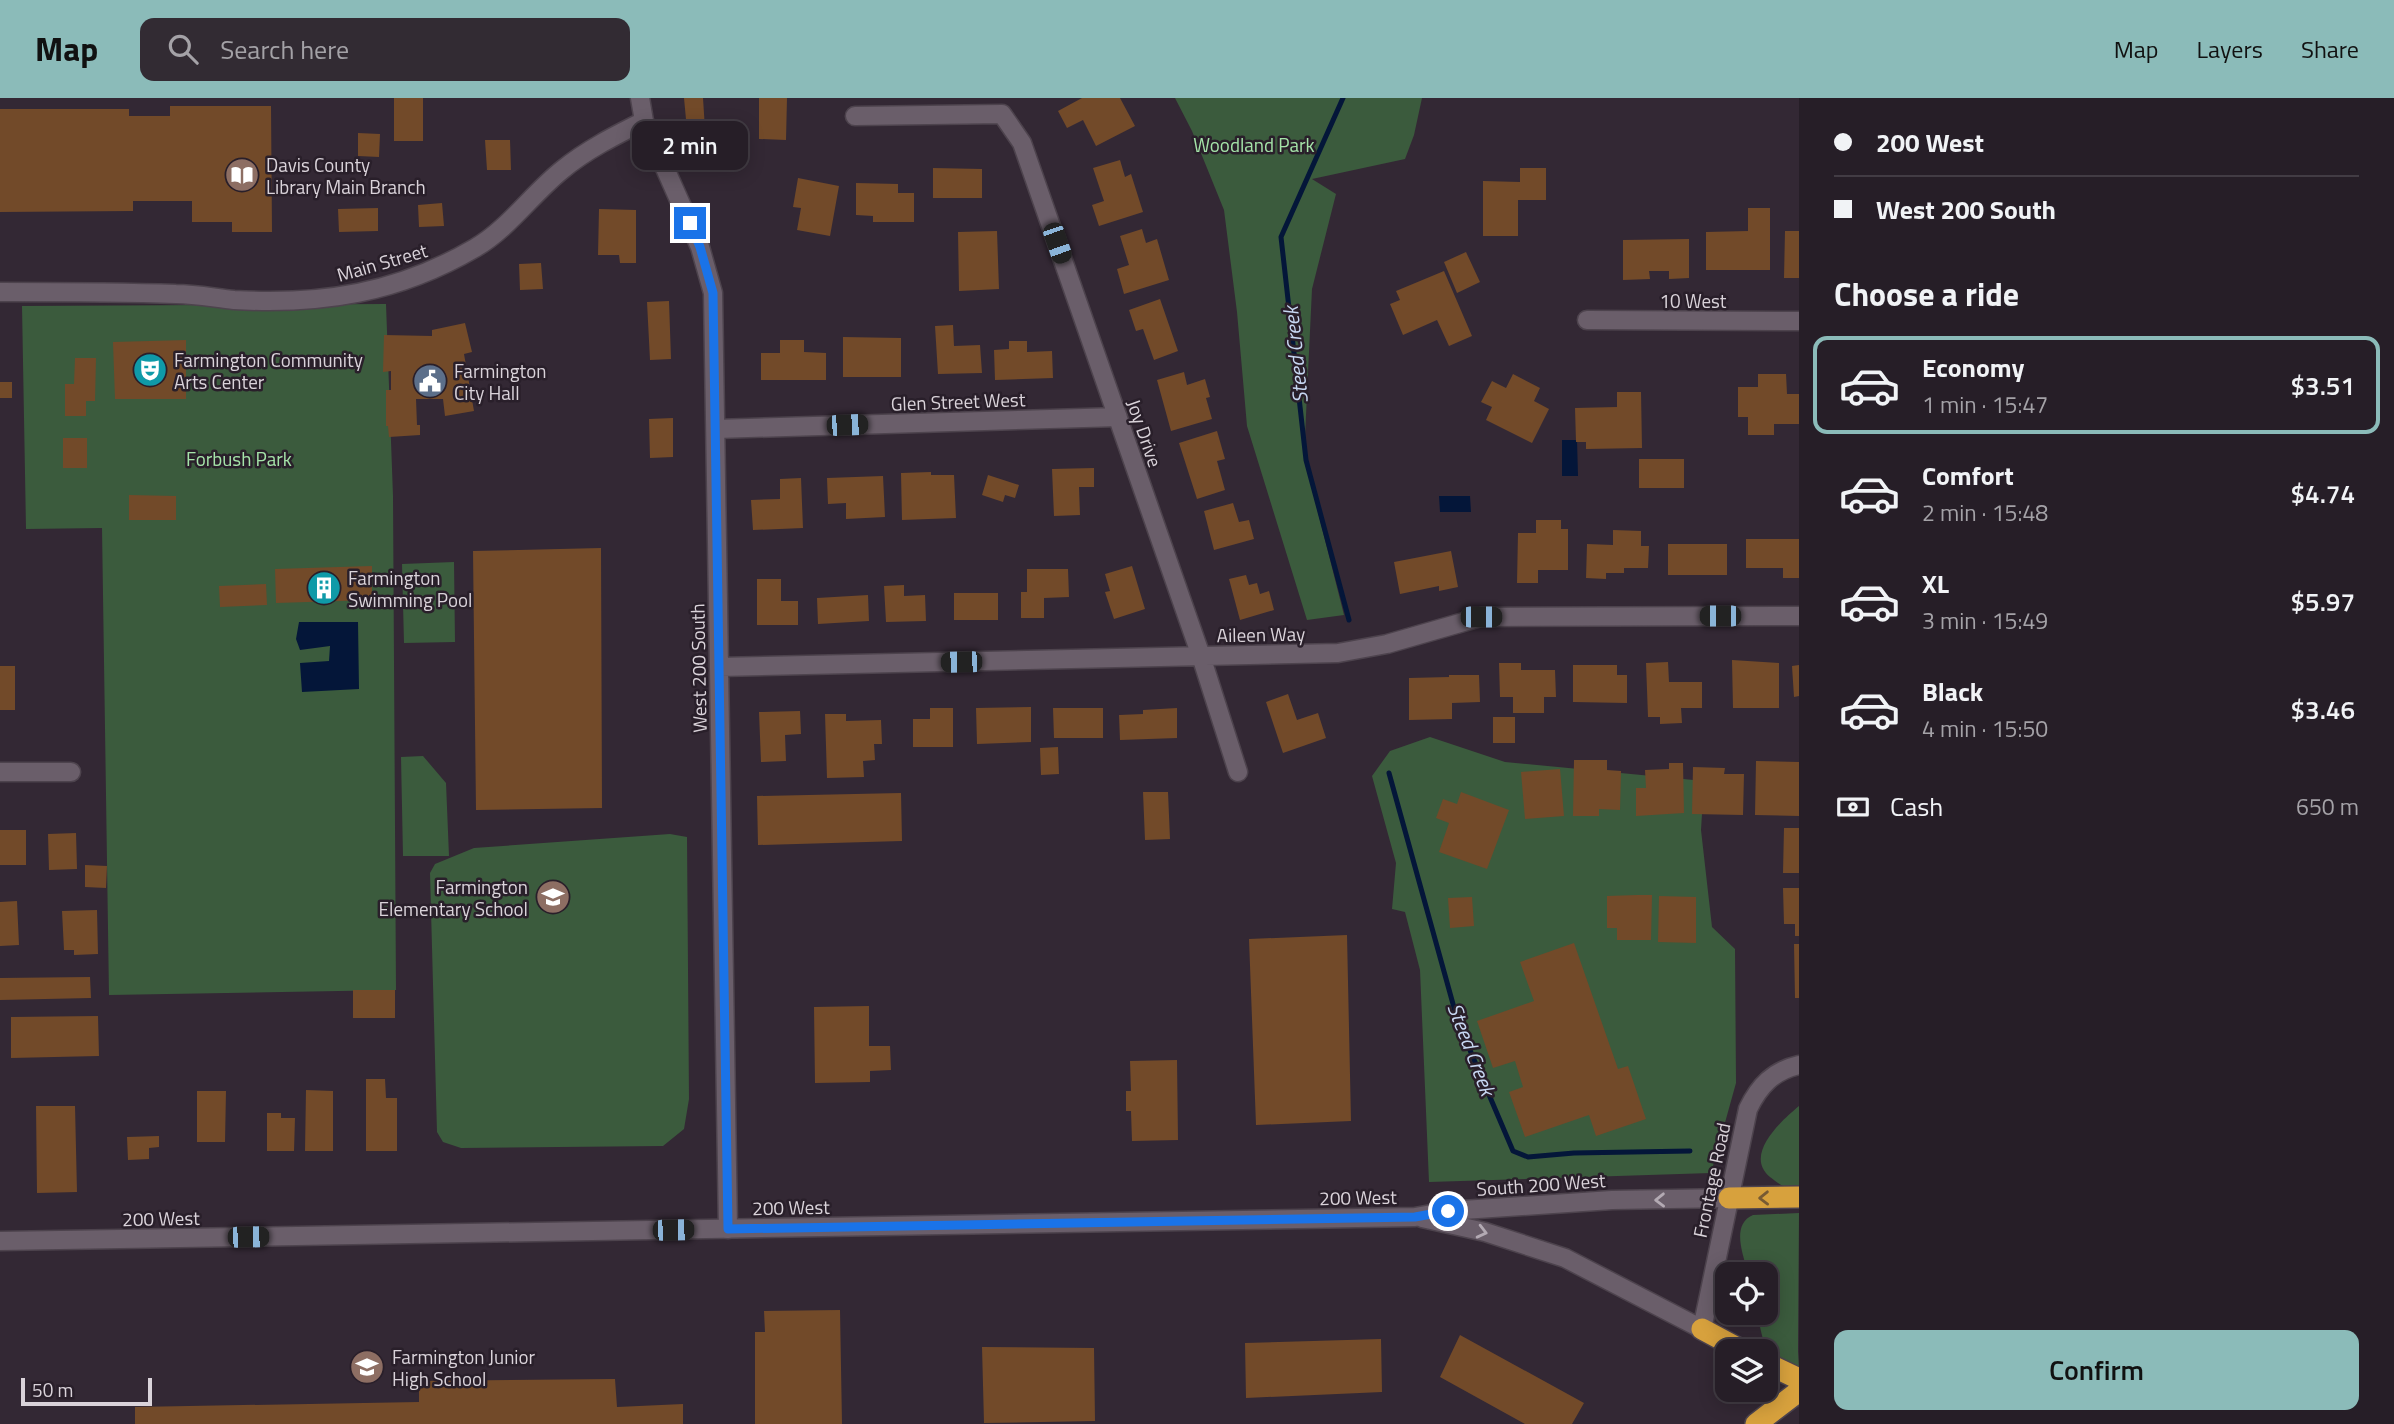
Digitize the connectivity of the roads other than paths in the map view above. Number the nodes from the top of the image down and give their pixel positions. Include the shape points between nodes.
1 (640, 98) edge
2 (855, 116) dead end
3 (644, 121) junction
4 (0, 292) edge
5 (1587, 320) dead end
6 (1799, 321) edge
7 (1118, 417) junction
8 (716, 429) junction
9 (1799, 616) edge
10 (1201, 656) junction
11 (719, 667) junction
12 (0, 772) edge
13 (71, 772) dead end
14 (1238, 772) dead end
15 (1799, 1065) edge
16 (1799, 1197) edge
17 (1728, 1198) junction
18 (1415, 1217) junction
19 (728, 1229) junction
20 (0, 1241) edge
21 (1702, 1329) junction
22 (1721, 1339) edge
23 (1778, 1369) edge
24 (1799, 1379) edge
25 (1799, 1391) edge
26 (1756, 1424) edge

1 - 3 street, West 200 South
2 - 7 street, Joy Drive via 1002,114 1022,143
3 - 4 street, Main Street via 562,170 479,246 416,277 351,296 234,300 178,294
3 - 8 street, West 200 South via 700,247 713,293
5 - 6 street, 10 West
7 - 8 street, Glen Street West
7 - 10 street, Joy Drive
8 - 11 street, West 200 South
9 - 10 street, Aileen Way via 1481,617 1338,653
10 - 11 street, Aileen Way
10 - 14 street, Joy Drive
11 - 19 street, West 200 South
12 - 13 street
15 - 17 street, Frontage Road via 1771,1077 1755,1095 1745,1117
16 -> 17 highway
17 -> 18 street, South 200 West via 1600,1201
17 - 21 street, Frontage Road
18 - 19 street, 200 West
18 -> 21 street via 1565,1258
19 - 20 street, 200 West
21 - 22 highway
23 - 24 highway
25 - 26 highway

